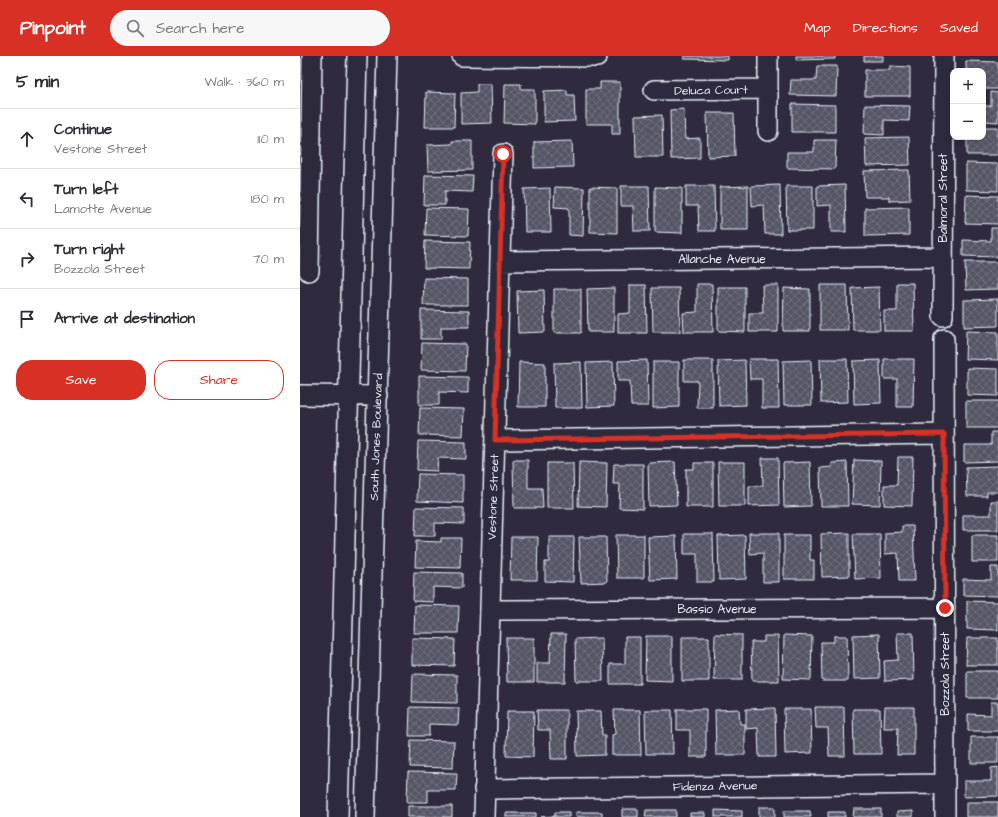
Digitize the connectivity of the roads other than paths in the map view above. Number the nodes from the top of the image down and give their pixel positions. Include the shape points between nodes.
1 (312, 56) edge
2 (357, 56) edge
3 (387, 56) edge
4 (462, 56) edge
5 (513, 56) edge
6 (768, 56) edge
7 (944, 56) edge
8 (597, 57) edge
9 (768, 89) junction
10 (654, 90) dead end
11 (768, 131) dead end
12 (503, 154) dead end
13 (305, 223) edge
14 (943, 257) junction
15 (500, 260) junction
16 (310, 271) dead end
17 (943, 316) dead end
18 (944, 339) dead end
19 (300, 396) edge
20 (348, 396) junction
21 (378, 396) junction
22 (944, 434) junction
23 (495, 440) junction
24 (945, 608) junction
25 (490, 610) junction
26 (945, 784) junction
27 (484, 789) junction
28 (338, 817) edge
29 (365, 817) edge
30 (484, 817) edge
31 (945, 817) edge

1 - 13 street
2 - 20 street
3 - 21 street, South Jones Boulevard
4 - 5 street
5 - 8 street
6 - 9 street
7 - 14 street, Balmoral Street
9 - 10 street, Deluca Court
9 - 11 street
12 - 15 street, Vestone Street
13 - 16 street
14 - 15 street, Allanche Avenue
14 - 17 street, Balmoral Street
15 - 23 street, Vestone Street
18 - 22 street, Bozzola Street
19 - 20 street
20 - 21 street
20 - 28 street
21 - 29 street, South Jones Boulevard
22 - 23 street
22 - 24 street, Bozzola Street
23 - 25 street, Vestone Street
24 - 25 street, Bassio Avenue
24 - 26 street, Bozzola Street
25 - 27 street, Vestone Street
26 - 27 street, Fidenza Avenue
26 - 31 street, Bozzola Street
27 - 30 street, Vestone Street

